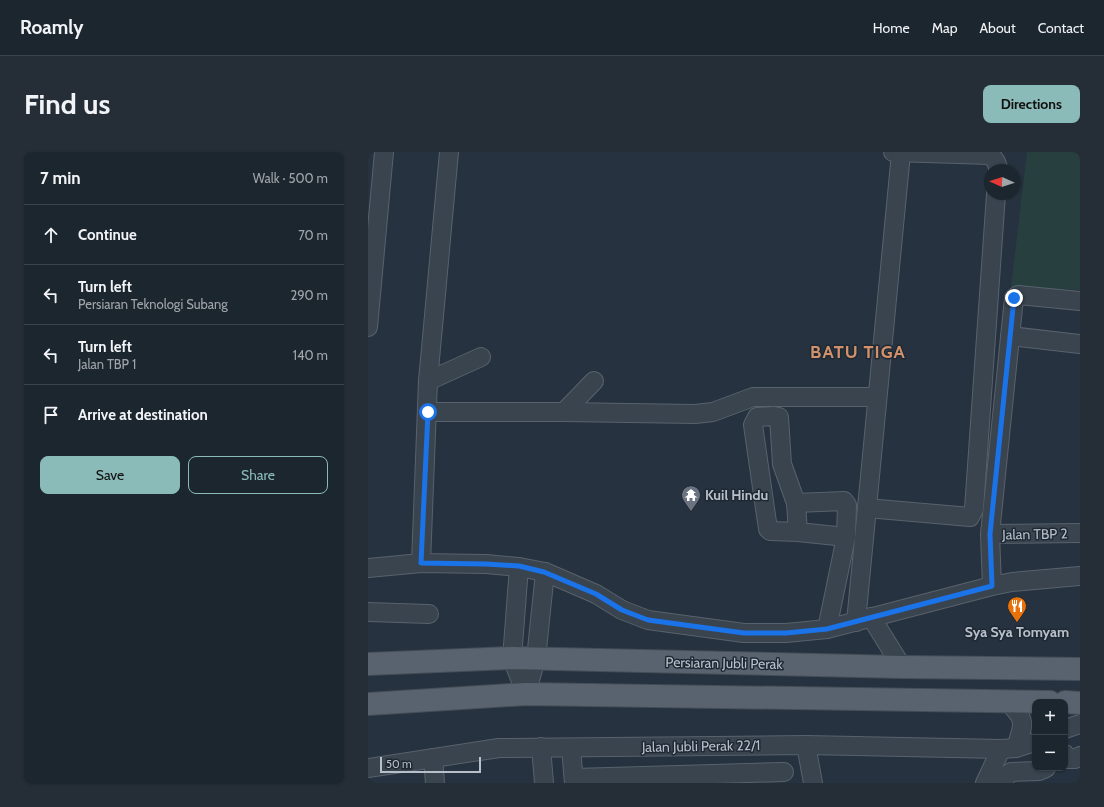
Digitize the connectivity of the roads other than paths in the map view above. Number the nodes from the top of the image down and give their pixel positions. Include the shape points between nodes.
1 (384, 152) edge
2 (449, 152) edge
3 (897, 152) edge
4 (998, 164) edge
5 (375, 187) edge
6 (996, 200) edge
7 (1080, 301) edge
8 (368, 327) edge
9 (1010, 336) junction
10 (1080, 344) edge
11 (482, 356) dead end
12 (428, 381) junction
13 (594, 381) dead end
14 (877, 397) junction
15 (428, 412) junction
16 (564, 412) junction
17 (796, 503) junction
18 (867, 508) junction
19 (798, 532) junction
20 (1080, 533) edge
21 (990, 534) junction
22 (846, 537) junction
23 (421, 563) junction
24 (519, 566) junction
25 (368, 568) edge
26 (544, 572) junction
27 (1080, 576) edge
28 (992, 586) junction
29 (368, 612) edge
30 (429, 614) dead end
31 (864, 620) junction
32 (827, 629) junction
33 (512, 658) junction
34 (536, 659) junction
35 (368, 664) edge
36 (902, 667) junction
37 (1080, 669) edge
38 (526, 694) junction
39 (1007, 701) junction
40 (1032, 702) edge
41 (1068, 702) edge
42 (1080, 703) edge
43 (368, 704) edge
44 (1080, 724) edge
45 (1068, 728) edge
46 (806, 745) junction
47 (780, 746) junction
48 (1024, 746) edge
49 (541, 747) junction
50 (571, 748) junction
51 (1080, 756) edge
52 (433, 758) junction
53 (1068, 759) edge
54 (368, 768) edge
55 (1039, 771) edge
56 (784, 777) edge
57 (574, 781) edge
58 (435, 783) edge
59 (544, 783) edge
60 (813, 783) edge
61 (984, 783) edge
62 (1003, 783) edge

1 - 5 street
2 - 12 street
3 - 4 street via 990,155
3 - 14 street
5 - 8 street
6 - 18 street via 974,509 970,517
7 - 9 street via 1018,295 1014,298
9 - 10 street
9 - 21 street
11 - 12 street
12 - 15 street
13 - 16 street
14 - 16 street via 753,397 713,412 695,414
14 - 18 street
15 - 16 street
15 - 23 street
17 - 19 street
17 - 19 street via 782,464 779,417 757,417 753,425 768,529
17 - 22 street via 844,501 847,505
18 - 31 street
19 - 22 street
20 - 21 street, Jalan TBP 2
21 - 28 street
22 - 32 street
23 - 24 street
23 - 25 street
24 - 26 street
24 - 33 street
26 - 32 street via 648,620 744,633 786,633
26 - 34 street
27 - 28 street
28 - 31 street
29 - 30 street
31 - 32 street
31 - 36 street
33 - 34 main road, Persiaran Jubli Perak
33 - 35 main road, Persiaran Jubli Perak
33 - 38 street
34 - 36 main road, Persiaran Jubli Perak
34 - 38 street
36 - 37 main road, Persiaran Jubli Perak
38 - 39 main road
38 - 43 main road
39 - 40 main road
39 - 48 street via 1020,714
41 - 42 main road
44 - 45 street
46 - 47 street, Jalan Jubli Perak 22/1
46 - 48 street, Jalan Jubli Perak 22/1
46 - 60 street
47 - 50 street, Jalan Jubli Perak 22/1
47 - 56 street
48 - 61 street
49 - 50 street, Jalan Jubli Perak 22/1
49 - 52 street, Jalan Jubli Perak 22/1 via 499,748
49 - 59 street
50 - 57 street
51 - 53 street
52 - 54 street, Jalan Jubli Perak 22/1
52 - 58 street
55 - 62 street via 1011,772
56 - 57 street

